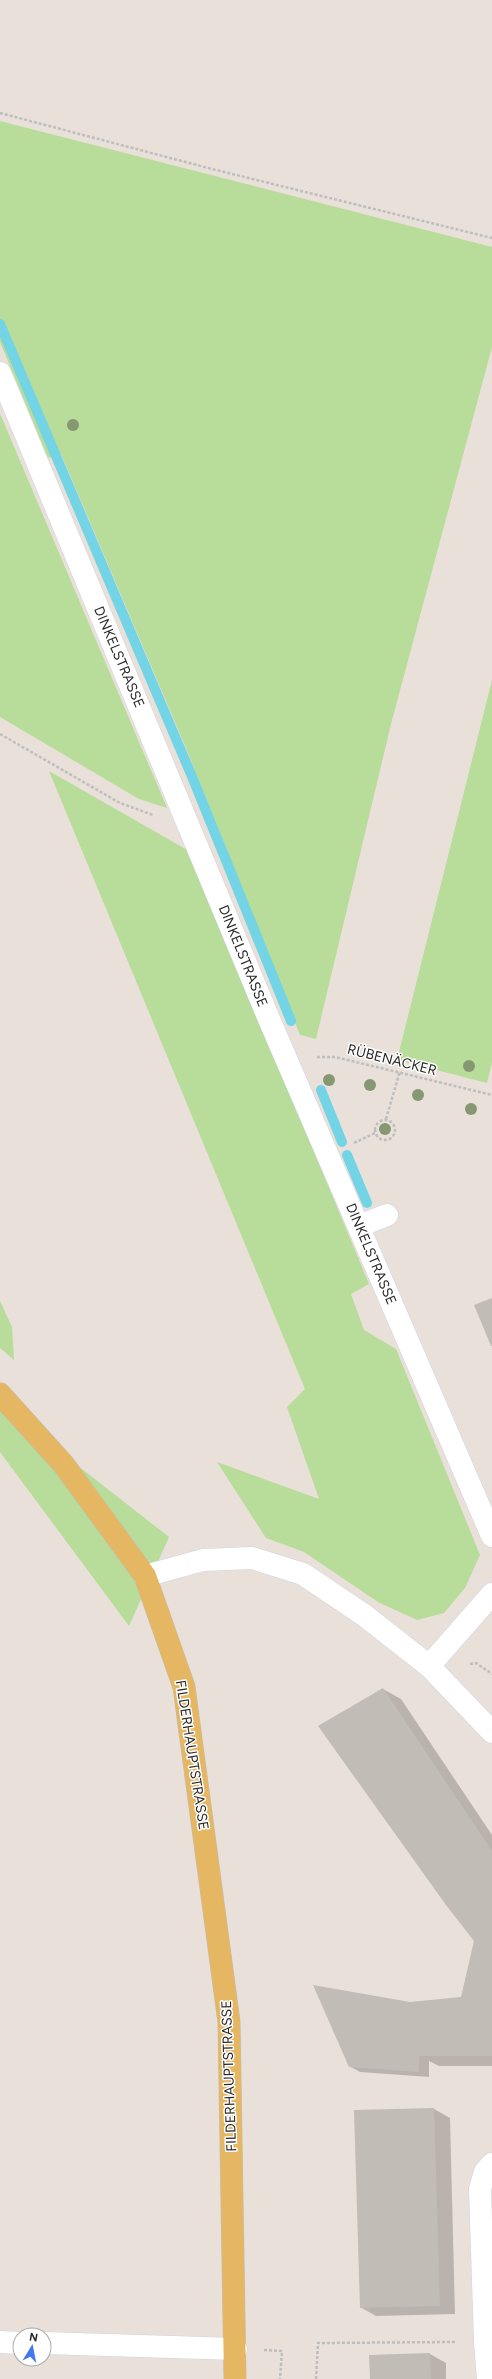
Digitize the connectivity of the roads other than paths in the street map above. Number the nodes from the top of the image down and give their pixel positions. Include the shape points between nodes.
1 (0, 373) edge
2 (387, 1215) dead end
3 (359, 1226) junction
4 (0, 1394) edge
5 (492, 1536) edge
6 (145, 1576) junction
7 (492, 1594) edge
8 (429, 1666) junction
9 (492, 1732) edge
10 (492, 2164) edge
11 (488, 2311) edge
12 (0, 2342) edge
13 (12, 2343) edge
14 (52, 2343) edge
15 (236, 2349) junction
16 (235, 2379) edge
17 (488, 2379) edge

1 - 3 street, DINKELSTRASSE via 269,1019
2 - 3 street
3 - 5 street, DINKELSTRASSE
4 - 6 main road, FILDERHAUPTSTRASSE via 64,1465
6 - 8 street via 203,1560 252,1558 303,1574 364,1615
6 - 15 main road, FILDERHAUPTSTRASSE via 184,1687 229,2022
7 - 8 street
8 - 9 street
10 - 11 street via 485,2172 480,2189
11 - 17 street via 485,2342
12 - 13 street
14 - 15 street
15 - 16 main road, FILDERHAUPTSTRASSE

